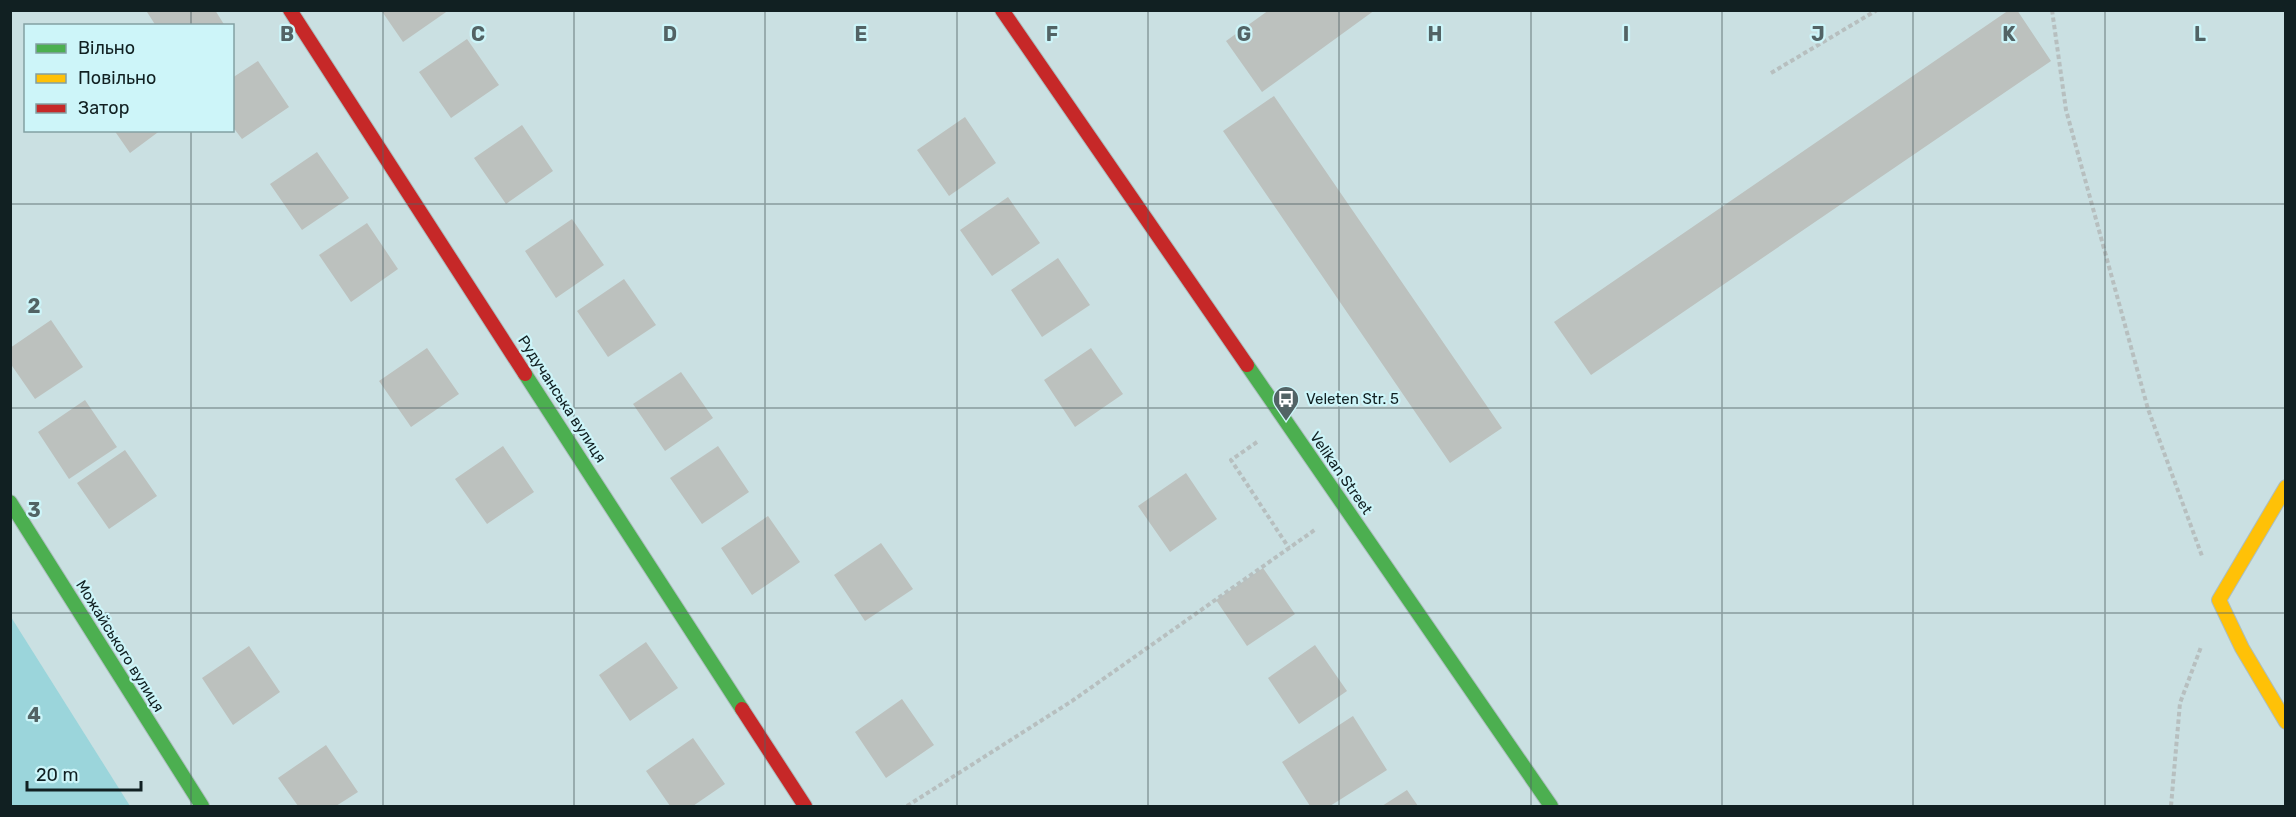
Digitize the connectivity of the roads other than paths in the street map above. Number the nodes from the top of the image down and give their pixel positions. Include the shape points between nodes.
1 (290, 10) edge
2 (1002, 10) edge
3 (2286, 487) edge
4 (10, 502) edge
5 (2286, 722) edge
6 (202, 807) edge
7 (805, 807) edge
8 (1551, 807) edge

1 - 7 street, Рудучанська вулиця
2 - 8 street, Velikan Street
3 - 5 street via 2219,600
4 - 6 street, Можайського вулиця

